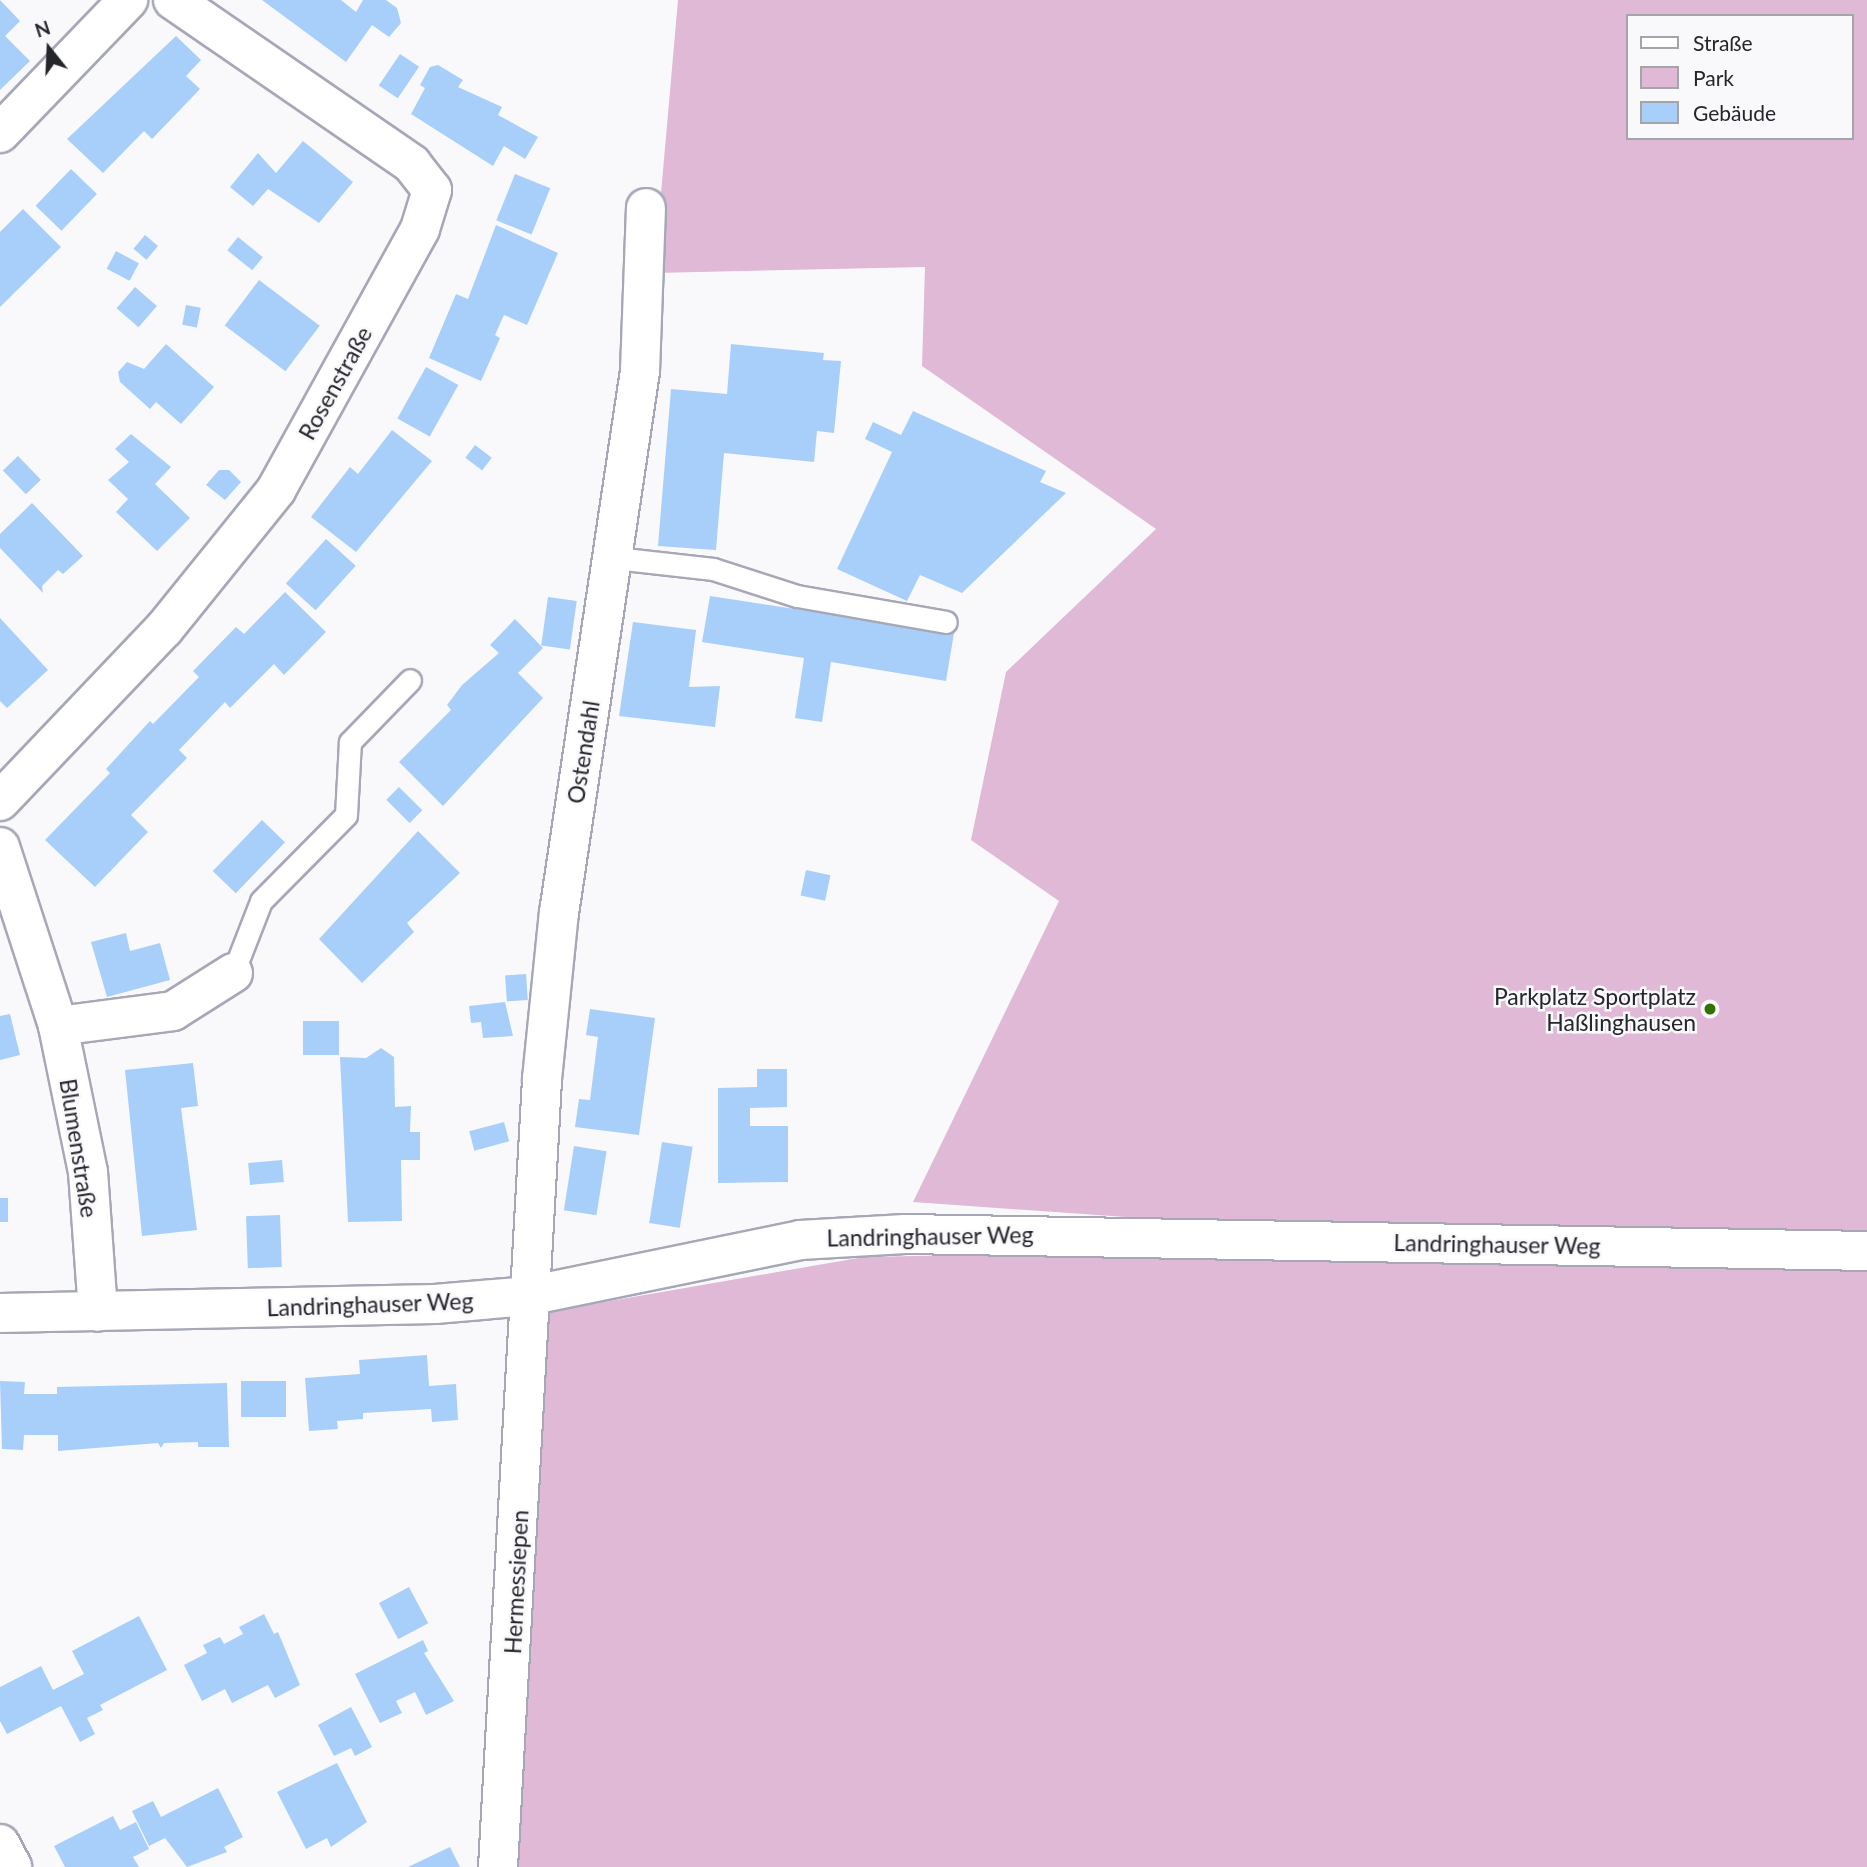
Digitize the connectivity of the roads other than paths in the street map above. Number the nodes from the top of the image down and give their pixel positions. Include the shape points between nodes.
1 (128, 0) edge
2 (173, 0) edge
3 (0, 133) edge
4 (646, 208) dead end
5 (615, 558) junction
6 (946, 622) dead end
7 (410, 680) dead end
8 (0, 801) edge
9 (0, 848) edge
10 (233, 974) joint
11 (58, 1026) junction
12 (1867, 1251) edge
13 (528, 1296) junction
14 (98, 1312) junction
15 (0, 1313) edge
16 (0, 1844) edge
17 (12, 1867) edge
18 (498, 1867) edge

1 - 3 street
2 - 8 street, Rosenstraße via 412,164 432,190 420,229 276,490 164,629
4 - 5 street, Ostendahl via 640,371
5 - 6 lane via 713,569 797,596
5 - 13 street, Ostendahl via 559,913
7 - 10 lane via 350,742 346,816 261,901
9 - 11 street, Blumenstraße
10 - 11 street via 173,1011
11 - 14 street, Blumenstraße via 88,1172
12 - 13 street, Landringhauser Weg via 905,1234 800,1240
13 - 14 street, Landringhauser Weg
13 - 18 street, Hermessiepen via 521,1511
14 - 15 street, Landringhauser Weg
16 - 17 street

